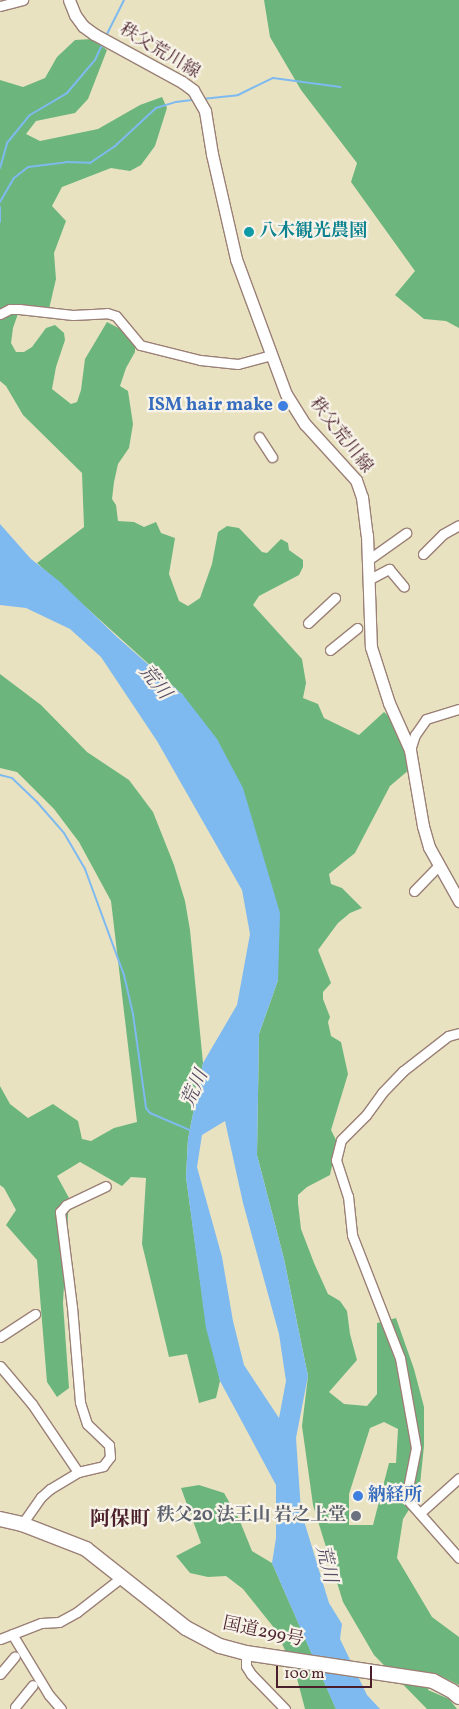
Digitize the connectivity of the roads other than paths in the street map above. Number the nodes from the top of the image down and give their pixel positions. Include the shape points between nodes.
1 (23, 0) edge
2 (69, 0) edge
3 (0, 6) edge
4 (0, 314) edge
5 (272, 354) junction
6 (259, 437) dead end
7 (272, 458) dead end
8 (459, 524) edge
9 (406, 533) dead end
10 (423, 554) dead end
11 (368, 560) junction
12 (368, 580) junction
13 (404, 587) dead end
14 (335, 598) dead end
15 (308, 622) dead end
16 (357, 628) dead end
17 (330, 650) dead end
18 (459, 709) edge
19 (410, 750) junction
20 (438, 866) junction
21 (414, 891) dead end
22 (459, 901) edge
23 (459, 1033) edge
24 (106, 1186) dead end
25 (36, 1314) dead end
26 (0, 1337) edge
27 (0, 1366) edge
28 (78, 1472) junction
29 (459, 1478) edge
30 (420, 1513) junction
31 (0, 1519) edge
32 (22, 1524) junction
33 (459, 1558) edge
34 (122, 1576) junction
35 (12, 1634) junction
36 (0, 1639) edge
37 (246, 1653) junction
38 (15, 1656) dead end
39 (0, 1674) edge
40 (33, 1685) dead end
41 (452, 1695) edge
42 (15, 1707) dead end
43 (61, 1709) edge
44 (285, 1709) edge

1 - 3 street
2 - 5 main road, 秩父荒川線 via 75,15 94,34 182,82 193,90 200,102 205,111 239,269
4 - 5 street via 10,309 66,315 107,313 116,316 140,345 200,360 238,364
5 - 11 main road, 秩父荒川線 via 292,404 305,424 356,480 363,504
6 - 7 street
8 - 10 street via 443,534
9 - 11 street
11 - 12 main road, 秩父荒川線
12 - 13 street via 389,569
12 - 19 main road, 秩父荒川線 via 371,647 389,703
14 - 15 street
16 - 17 street
18 - 19 street via 426,719 414,735
19 - 20 main road, 秩父荒川線 via 423,826
20 - 21 street
20 - 22 main road, 秩父荒川線
23 - 30 street via 448,1036 403,1071 341,1140 336,1160 348,1196 352,1235 400,1358 416,1448 405,1494
24 - 28 street via 66,1205 60,1212 80,1402 87,1424 109,1445 110,1457 103,1466
25 - 26 street
27 - 28 street via 42,1418
28 - 32 street via 41,1497
29 - 30 street
30 - 33 street
31 - 32 highway, 国道299号
32 - 34 highway, 国道299号 via 86,1549
34 - 35 street via 77,1612 59,1622 41,1623
34 - 37 highway, 国道299号 via 186,1628 220,1646
35 - 36 street
35 - 43 street
37 - 41 highway, 国道299号 via 432,1681
37 - 44 street via 246,1666 251,1674
38 - 39 street
40 - 42 street

